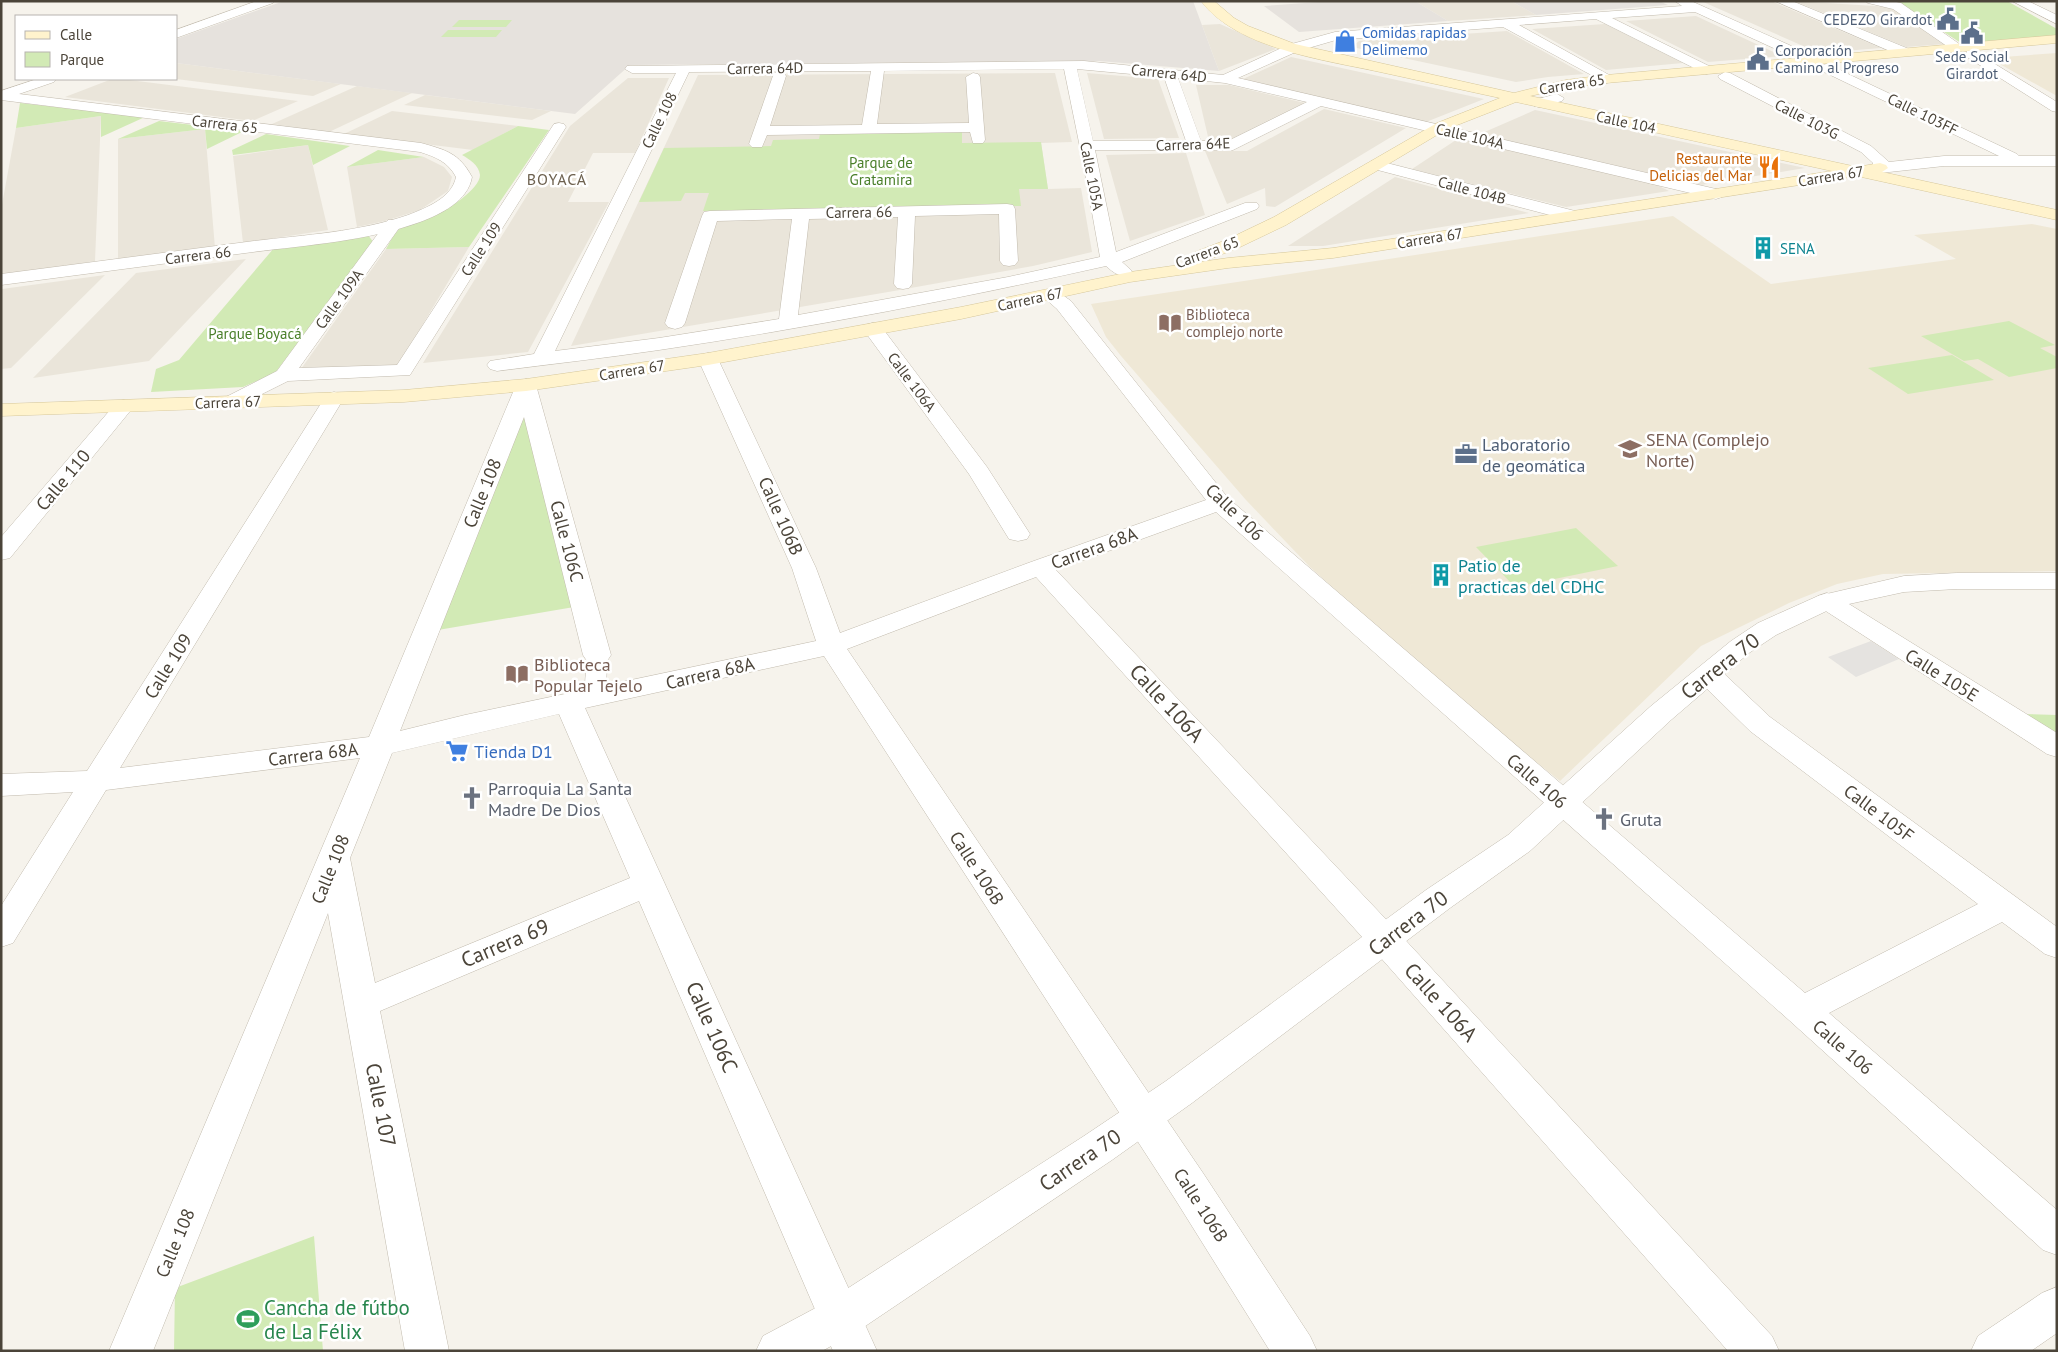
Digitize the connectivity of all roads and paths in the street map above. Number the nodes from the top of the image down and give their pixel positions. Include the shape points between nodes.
1 (270, 1) edge
2 (1207, 1) edge
3 (1681, 1) edge
4 (1781, 1) edge
5 (1872, 1) edge
6 (2018, 1) edge
7 (1697, 8) junction
8 (1598, 16) junction
9 (2057, 20) edge
10 (1505, 23) junction
11 (1264, 24) dead end
12 (178, 33) edge
13 (2057, 39) edge
14 (1308, 42) junction
15 (2057, 47) edge
16 (1293, 48) junction
17 (1959, 48) junction
18 (1904, 52) junction
19 (1972, 54) junction
20 (1811, 60) junction
21 (1070, 65) junction
22 (878, 67) junction
23 (1827, 68) junction
24 (632, 69) dead end
25 (684, 69) junction
26 (1706, 70) junction
27 (1169, 73) junction
28 (779, 76) dead end
29 (1724, 76) junction
30 (973, 77) dead end
31 (1225, 79) junction
32 (1606, 79) junction
33 (46, 80) edge
34 (1528, 92) junction
35 (1, 96) edge
36 (1512, 98) junction
37 (1556, 98) junction
38 (1320, 101) junction
39 (1539, 103) junction
40 (2057, 108) edge
41 (559, 128) dead end
42 (1436, 128) junction
43 (869, 129) junction
44 (1086, 146) junction
45 (1195, 146) junction
46 (2018, 160) junction
47 (2057, 161) edge
48 (1375, 165) junction
49 (1880, 168) junction
50 (1855, 172) junction
51 (1716, 194) junction
52 (2057, 205) edge
53 (1251, 206) dead end
54 (907, 211) junction
55 (801, 214) junction
56 (1569, 215) junction
57 (2057, 215) edge
58 (394, 224) junction
59 (1109, 260) junction
60 (1009, 261) dead end
61 (1130, 277) junction
62 (1, 280) edge
63 (903, 284) dead end
64 (1050, 295) junction
65 (675, 323) dead end
66 (788, 323) junction
67 (873, 329) junction
68 (708, 358) junction
69 (541, 360) junction
70 (497, 365) dead end
71 (284, 375) junction
72 (526, 385) junction
73 (334, 398) junction
74 (231, 402) junction
75 (124, 406) junction
76 (1, 410) edge
77 (1220, 503) junction
78 (1018, 534) dead end
79 (1, 554) edge
80 (1040, 567) junction
81 (2057, 581) edge
82 (1827, 601) junction
83 (831, 646) junction
84 (597, 655) joint
85 (1708, 674) junction
86 (582, 701) junction
87 (380, 746) junction
88 (2057, 747) edge
89 (96, 781) junction
90 (1, 785) edge
91 (1563, 803) junction
92 (334, 859) junction
93 (649, 883) junction
94 (2003, 906) junction
95 (1, 934) edge
96 (1385, 940) junction
97 (2057, 945) edge
98 (362, 1004) junction
99 (1802, 1011) junction
100 (1144, 1117) junction
101 (2057, 1236) edge
102 (2057, 1308) edge
103 (848, 1334) edge
104 (131, 1351) edge
105 (427, 1351) edge
106 (778, 1351) edge
107 (1295, 1351) edge
108 (1758, 1351) edge
109 (1993, 1351) edge

1 - 12 street
2 - 16 main road, Calle 104 via 1232,22
3 - 7 street
4 - 18 street
5 - 17 street via 1893,5
6 - 9 street
7 - 8 street, Carrera 64D
7 - 20 street
8 - 10 street, Carrera 64D
8 - 26 street
10 - 14 street, Carrera 64D via 1342,36
10 - 32 street
11 - 14 main road, Calle 104
13 - 17 main road, Carrera 65
14 - 16 street, Carrera 64D
14 - 34 main road, Calle 104
15 - 19 main road, Carrera 65
16 - 31 street, Carrera 64D
16 - 36 main road, Calle 104
17 - 18 main road, Carrera 65
18 - 20 main road, Carrera 65
19 - 23 main road, Carrera 65
19 - 40 street
20 - 26 main road, Carrera 65
21 - 22 street, Carrera 64D
21 - 27 street, Carrera 64D
21 - 44 street, Calle 105A
22 - 25 street, Carrera 64D
22 - 43 street
23 - 29 main road, Carrera 65
23 - 46 street, Calle 103FF
24 - 25 street, Carrera 64D
25 - 69 street, Calle 108
26 - 32 main road, Carrera 65
27 - 31 street, Carrera 64D
27 - 45 street
28 - 43 street via 759,137
29 - 37 main road, Carrera 65 via 1616,87
29 - 49 street, Calle 103G via 1866,149 1881,162
30 - 43 street via 977,134
31 - 38 street, Calle 104A
32 - 34 main road, Carrera 65
33 - 35 street
34 - 36 main road, Carrera 65
34 - 37 main road, Calle 104
35 - 58 street, Carrera 65 via 408,146 447,156 456,162 464,177 461,190 441,206
36 - 39 main road, Calle 104
36 - 42 main road, Carrera 65
37 - 39 street, Carrera 65
37 - 49 main road, Calle 104
38 - 42 street, Calle 104A
38 - 45 street, Carrera 64E via 1233,145
39 - 50 main road, Calle 104
41 - 71 street, Calle 109 via 403,371
42 - 48 main road, Carrera 65
42 - 51 street, Calle 104A
44 - 45 street, Carrera 64E
44 - 59 street, Calle 105A
46 - 47 street, Carrera 67
46 - 49 street, Carrera 67 via 1944,161
48 - 56 street, Calle 104B
48 - 61 main road, Carrera 65 via 1257,233 1204,255
49 - 50 main road, Carrera 67
49 - 52 main road, Calle 104
50 - 51 main road, Carrera 67
50 - 57 main road, Calle 104
51 - 56 main road, Carrera 67
53 - 59 street, Carrera 67
54 - 55 street, Carrera 66
54 - 60 street, Carrera 66 via 1007,209
54 - 63 street
55 - 65 street, Carrera 66 via 710,216
55 - 66 street
56 - 61 main road, Carrera 67 via 1333,253
58 - 62 street, Carrera 66 via 312,240
58 - 71 street, Calle 109A
59 - 61 street
59 - 66 street, Carrera 67
61 - 64 main road, Carrera 67
64 - 67 main road, Carrera 67
64 - 77 street, Calle 106 via 1064,305
66 - 69 street, Carrera 67
67 - 68 main road, Carrera 67
67 - 78 street, Calle 106A via 980,472
68 - 72 main road, Carrera 67
68 - 83 street, Calle 106B via 804,568
69 - 70 street, Carrera 67
71 - 74 street, Calle 109A
72 - 73 main road, Carrera 67 via 404,396
72 - 84 street, Calle 106C
72 - 87 street, Calle 108
73 - 74 main road, Carrera 67
73 - 89 street, Calle 109
74 - 75 main road, Carrera 67
75 - 76 main road, Carrera 67
75 - 79 street, Calle 110
77 - 80 street, Carrera 68A
77 - 91 street, Calle 106
80 - 83 street, Carrera 68A
80 - 96 street, Calle 106A
81 - 82 street, Carrera 70 via 1904,584
82 - 85 street, Carrera 70 via 1767,629
82 - 88 street, Calle 105E
83 - 86 street, Carrera 68A
83 - 100 street, Calle 106B
84 - 86 street, Calle 106C
85 - 91 street, Carrera 70
85 - 94 street, Calle 105F via 1760,724
86 - 87 street, Carrera 68A
86 - 93 street, Calle 106C
87 - 89 street, Carrera 68A
87 - 92 street, Calle 108
89 - 90 street, Carrera 68A
89 - 95 street, Calle 109
91 - 96 street, Carrera 70 via 1519,843
91 - 99 street, Calle 106
92 - 98 street, Calle 107
92 - 104 street, Calle 108
93 - 98 street, Carrera 69
93 - 103 street, Calle 106C
94 - 97 street, Calle 105F
94 - 99 street
96 - 100 street, Carrera 70
96 - 108 street, Calle 106A
98 - 105 street, Calle 107
99 - 101 street, Calle 106
100 - 103 street, Carrera 70
100 - 107 street, Calle 106B
102 - 109 street
103 - 106 street, Carrera 70

